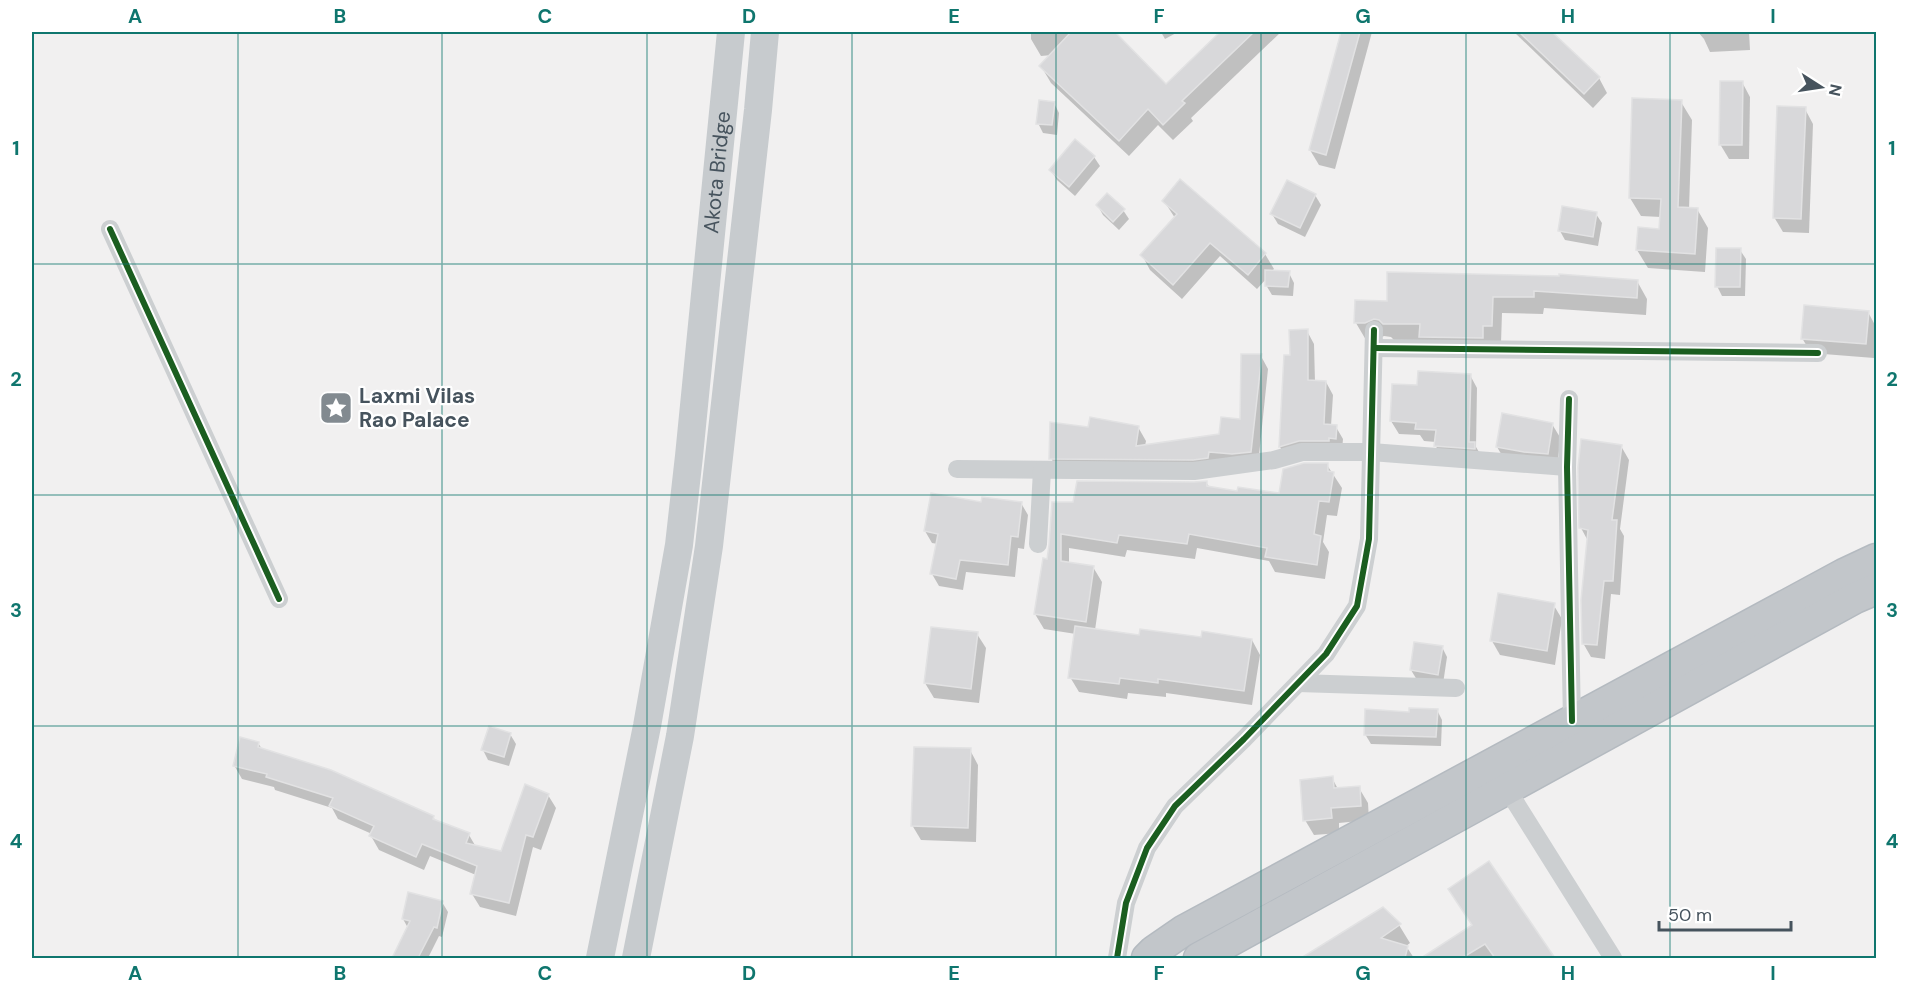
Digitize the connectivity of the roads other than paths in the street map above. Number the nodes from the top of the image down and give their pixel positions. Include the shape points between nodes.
1 (731, 32) edge
2 (765, 32) edge
3 (110, 229) dead end
4 (1374, 330) dead end
5 (1374, 348) junction
6 (1818, 353) dead end
7 (1569, 399) dead end
8 (1371, 452) junction
9 (1567, 467) junction
10 (957, 469) dead end
11 (1042, 470) junction
12 (1038, 544) dead end
13 (1876, 559) edge
14 (1876, 589) edge
15 (279, 599) dead end
16 (1299, 683) junction
17 (1456, 688) dead end
18 (1572, 721) junction
19 (1507, 789) junction
20 (600, 958) edge
21 (636, 958) edge
22 (1117, 958) edge
23 (1147, 958) edge
24 (1199, 958) edge
25 (1613, 958) edge

1 - 20 main road, Akota Bridge via 679,544
2 - 21 main road via 709,546 680,736
3 - 15 street
4 - 5 street
5 - 6 street
5 - 8 street
7 - 9 street
8 - 9 street
8 - 11 street via 1302,452 1274,460 1194,471
8 - 16 street via 1369,540 1358,606 1326,654
9 - 18 street
10 - 11 street
11 - 12 street
13 - 18 highway
14 - 19 highway
16 - 17 street
16 - 22 street via 1175,806 1147,848 1126,903
18 - 23 highway via 1183,931
19 - 24 highway
19 - 25 street

